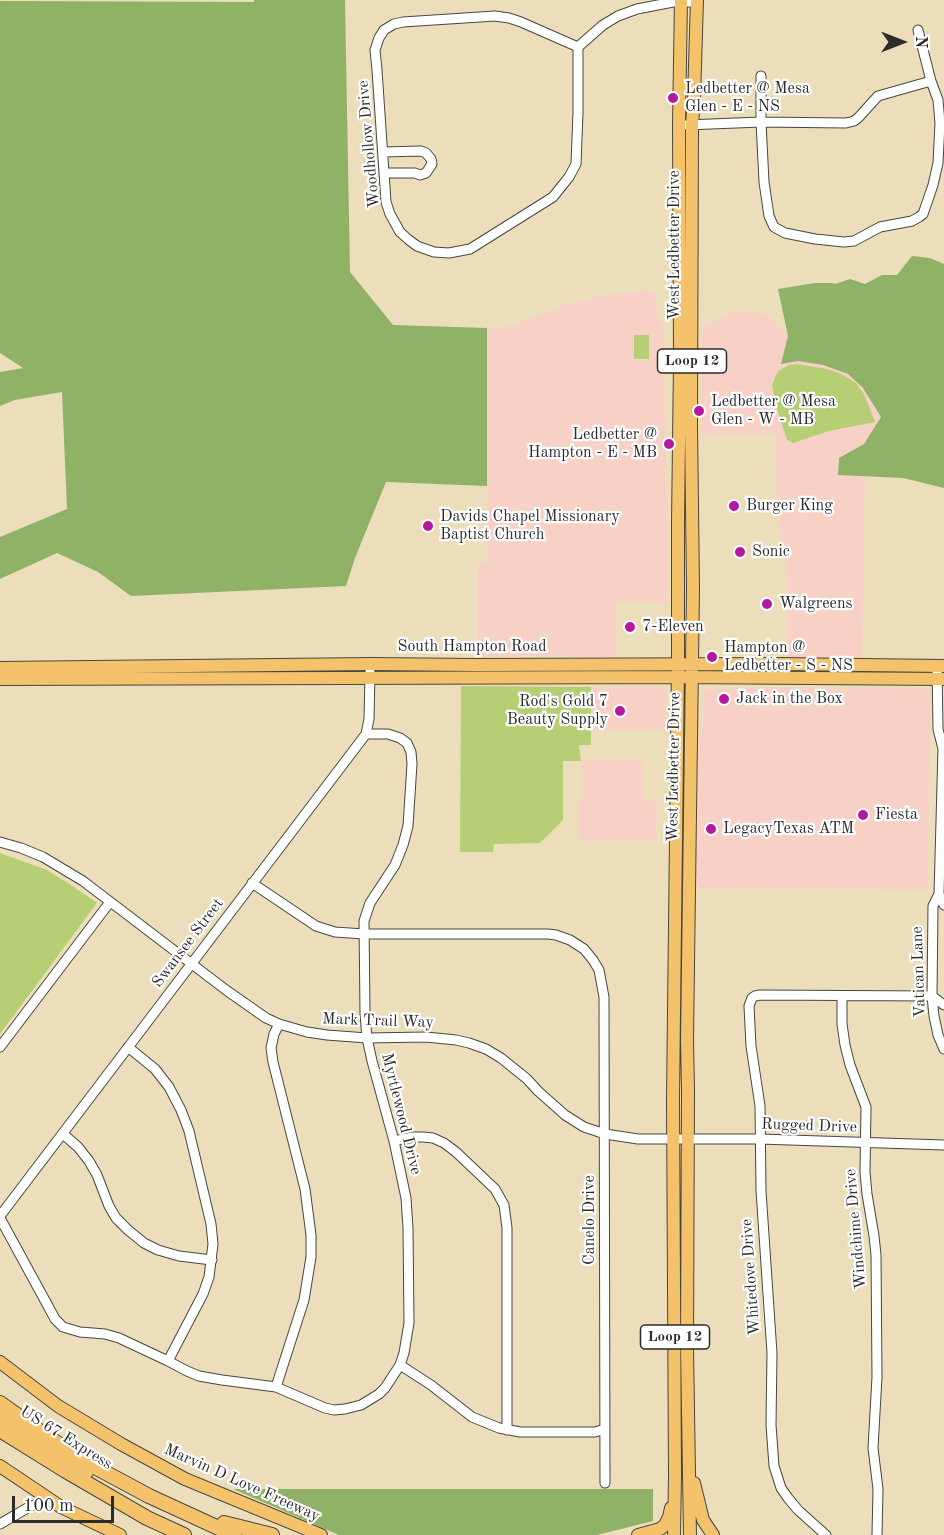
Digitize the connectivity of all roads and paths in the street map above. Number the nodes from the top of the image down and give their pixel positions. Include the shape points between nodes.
1 (681, 1) edge
2 (697, 1) edge
3 (918, 30) dead end
4 (578, 47) junction
5 (761, 76) dead end
6 (931, 81) junction
7 (761, 122) junction
8 (679, 124) junction
9 (692, 125) junction
10 (383, 152) junction
11 (384, 173) junction
12 (680, 309) junction
13 (692, 345) junction
14 (680, 376) junction
15 (692, 423) junction
16 (678, 522) junction
17 (693, 522) junction
18 (370, 664) junction
19 (678, 664) junction
20 (692, 664) junction
21 (271, 665) junction
22 (475, 665) junction
23 (883, 665) junction
24 (940, 666) edge
25 (0, 668) edge
26 (678, 677) junction
27 (692, 677) junction
28 (271, 678) junction
29 (370, 678) junction
30 (472, 678) junction
31 (0, 679) edge
32 (883, 679) junction
33 (940, 679) edge
34 (366, 734) junction
35 (944, 749) edge
36 (676, 789) junction
37 (691, 792) junction
38 (0, 842) edge
39 (252, 883) junction
40 (942, 894) edge
41 (110, 902) junction
42 (944, 905) edge
43 (364, 934) junction
44 (191, 963) junction
45 (842, 996) junction
46 (932, 996) junction
47 (944, 1005) edge
48 (279, 1024) junction
49 (368, 1038) junction
50 (0, 1047) edge
51 (128, 1047) junction
52 (944, 1049) edge
53 (63, 1134) junction
54 (605, 1134) junction
55 (674, 1139) junction
56 (688, 1139) junction
57 (759, 1139) junction
58 (394, 1141) junction
59 (866, 1143) junction
60 (944, 1145) edge
61 (0, 1217) edge
62 (212, 1260) junction
63 (681, 1347) junction
64 (168, 1361) junction
65 (0, 1362) edge
66 (400, 1365) junction
67 (276, 1387) junction
68 (0, 1403) edge
69 (0, 1416) edge
70 (605, 1429) junction
71 (0, 1430) edge
72 (507, 1430) junction
73 (688, 1458) junction
74 (0, 1466) edge
75 (675, 1477) junction
76 (605, 1483) dead end
77 (149, 1496) junction
78 (50, 1500) junction
79 (147, 1518) junction
80 (0, 1524) edge
81 (120, 1535) edge
82 (170, 1535) edge
83 (184, 1535) edge
84 (213, 1535) edge
85 (234, 1535) edge
86 (272, 1535) edge
87 (321, 1535) edge
88 (638, 1535) edge
89 (674, 1535) edge
90 (690, 1535) edge
91 (713, 1535) edge
92 (826, 1535) edge
93 (877, 1535) edge

1 - 2 street
1 - 4 street via 618,16
1 - 8 main road, West Ledbetter Drive / Loop 12
2 - 9 main road, West Ledbetter Drive / Loop 12
3 - 6 street
4 - 10 street, Woodhollow Drive via 509,18 495,16 394,24 378,38 375,50
4 - 11 street, Woodhollow Drive via 576,164 554,197 470,249 441,253 417,246 400,232 386,202
5 - 7 street
6 - 7 street via 878,96 858,118 846,123
6 - 7 street via 938,100 940,141 933,185 922,214 912,221 880,227 854,241 815,239 774,227 769,216
7 - 9 street
8 - 9 street
8 - 12 main road, West Ledbetter Drive / Loop 12
9 - 13 main road, West Ledbetter Drive / Loop 12
10 - 11 street, Woodhollow Drive
10 - 11 street via 421,151 432,164 420,175
12 - 13 main road via 685,342
12 - 14 main road, West Ledbetter Drive / Loop 12
13 - 15 main road, West Ledbetter Drive / Loop 12
14 - 15 main road via 689,391
14 - 16 main road, West Ledbetter Drive / Loop 12
15 - 17 main road, West Ledbetter Drive / Loop 12
16 - 17 main road
16 - 19 main road, West Ledbetter Drive / Loop 12
17 - 20 main road, West Ledbetter Drive / Loop 12
18 - 21 main road, South Hampton Road
18 - 22 main road, South Hampton Road
18 - 29 street
19 - 20 main road, South Hampton Road
19 - 22 main road, South Hampton Road
19 - 26 main road, West Ledbetter Drive / Loop 12
20 - 23 main road, South Hampton Road
20 - 27 main road, West Ledbetter Drive / Loop 12
21 - 25 main road, South Hampton Road
21 - 28 main road
22 - 30 main road
23 - 24 main road, South Hampton Road
23 - 32 main road
24 - 33 street, Vatican Lane
26 - 27 main road, South Hampton Road
26 - 30 main road, South Hampton Road
26 - 36 main road, West Ledbetter Drive / Loop 12
27 - 32 main road, South Hampton Road
27 - 37 main road, West Ledbetter Drive / Loop 12
28 - 29 main road, South Hampton Road
28 - 31 main road, South Hampton Road
29 - 30 main road, South Hampton Road
29 - 34 street
32 - 33 main road, South Hampton Road
33 - 35 street, Vatican Lane via 938,729
34 - 39 street, Swansee Street
34 - 43 street, Myrtlewood Drive via 400,738 407,743 412,764 403,845 366,911
35 - 40 street, Vatican Lane
36 - 37 main road
36 - 55 main road, West Ledbetter Drive / Loop 12
37 - 56 main road, West Ledbetter Drive / Loop 12
38 - 41 street, Mark Trail Way via 43,857
39 - 43 street via 316,926
39 - 44 street, Swansee Street
40 - 42 street, Vatican Lane
40 - 46 street, Vatican Lane via 933,906
41 - 44 street, Mark Trail Way
41 - 50 street
43 - 49 street, Myrtlewood Drive
43 - 54 street, Canelo Drive via 548,934 584,949 599,970 604,997
44 - 48 street, Mark Trail Way
44 - 51 street, Swansee Street
45 - 46 street
45 - 57 street, Whitedove Drive via 752,998 750,1046 760,1106
45 - 59 street, Windchime Drive via 845,1045 866,1107
46 - 47 street
46 - 52 street, Vatican Lane
48 - 49 street, Mark Trail Way via 307,1032
48 - 67 street via 271,1048 273,1062 305,1189 312,1235 304,1300
49 - 54 street, Mark Trail Way via 446,1038 486,1049 514,1068 564,1115
49 - 58 street, Myrtlewood Drive
51 - 53 street, Swansee Street
51 - 62 street via 154,1069 181,1110 212,1224
53 - 61 street, Swansee Street
53 - 62 street via 89,1161 109,1206 128,1230 164,1252
54 - 55 street, Mark Trail Way
54 - 70 street, Canelo Drive
55 - 56 street, Rugged Drive
55 - 63 main road, West Ledbetter Drive / Loop 12
56 - 57 street, Rugged Drive
56 - 63 main road, West Ledbetter Drive / Loop 12
57 - 59 street, Rugged Drive
57 - 92 street, Whitedove Drive via 772,1353 774,1466 788,1498
58 - 66 street, Myrtlewood Drive via 408,1228 409,1323
58 - 72 street via 423,1137 444,1143 495,1189 504,1205
59 - 60 street, Rugged Drive
59 - 93 street, Windchime Drive via 865,1172 877,1283 873,1448 878,1489
61 - 64 street via 63,1327 119,1338
62 - 64 street via 202,1294
63 - 73 main road, West Ledbetter Drive / Loop 12
63 - 75 main road, West Ledbetter Drive / Loop 12
64 - 67 street via 209,1378
65 - 87 main road, Marvin D Love Freeway via 89,1426 185,1479
66 - 67 street via 378,1394 345,1410 325,1408
66 - 72 street via 472,1417
68 - 77 highway via 93,1466
69 - 84 highway, US 67 Express via 125,1494
70 - 72 street
70 - 76 street, Canelo Drive
71 - 79 highway
73 - 90 main road, West Ledbetter Drive / Loop 12
73 - 91 main road via 703,1520
74 - 78 main road
75 - 88 main road via 665,1525
75 - 89 main road, West Ledbetter Drive / Loop 12
77 - 85 highway
77 - 86 highway via 230,1525
78 - 80 street
78 - 81 main road
79 - 82 highway
79 - 83 highway

